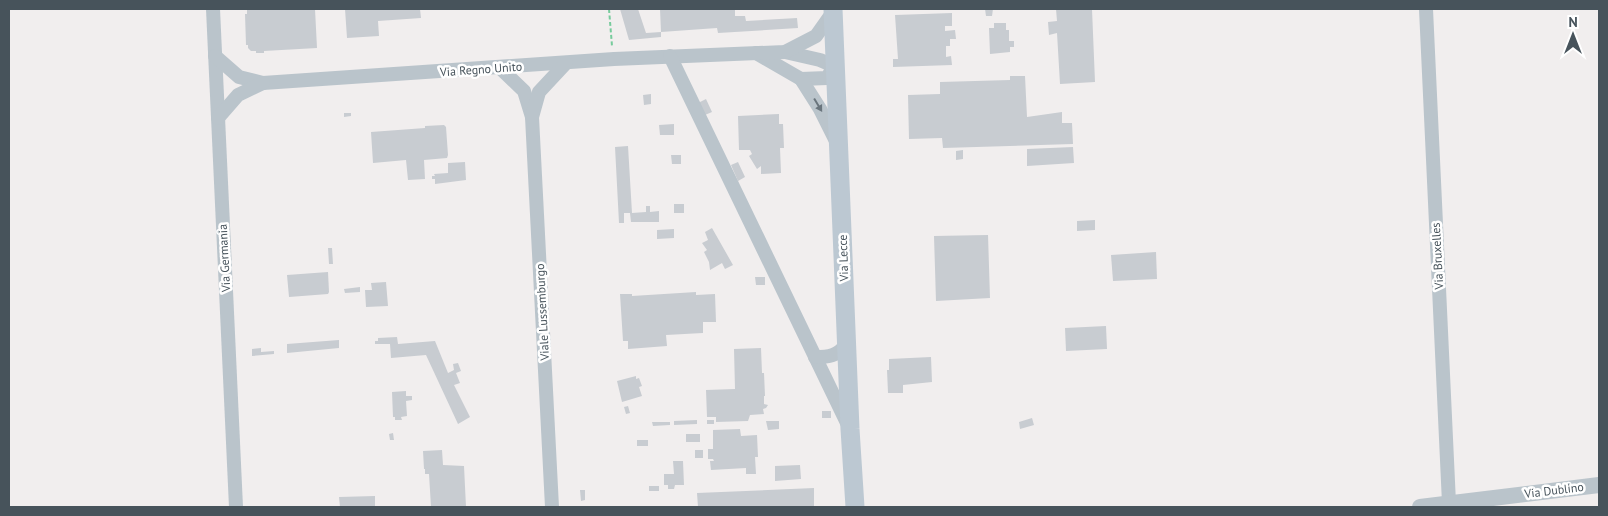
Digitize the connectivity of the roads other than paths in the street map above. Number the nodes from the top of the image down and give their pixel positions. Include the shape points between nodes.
1 (213, 9) edge
2 (1426, 9) edge
3 (833, 10) edge
4 (756, 52) junction
5 (785, 52) junction
6 (215, 56) junction
7 (670, 56) junction
8 (566, 63) junction
9 (530, 65) junction
10 (834, 66) junction
11 (499, 67) junction
12 (801, 79) junction
13 (263, 83) junction
14 (524, 91) junction
15 (539, 92) junction
16 (532, 117) junction
17 (218, 118) junction
18 (838, 146) junction
19 (846, 345) junction
20 (815, 357) junction
21 (850, 429) junction
22 (1599, 485) edge
23 (1449, 503) junction
24 (236, 507) edge
25 (552, 507) edge
26 (855, 507) edge
27 (1420, 507) edge

1 - 6 street, Via Germania
2 - 23 street, Via Bruxelles
3 - 5 street via 816,36
3 - 10 main road, Via Lecce
4 - 5 street, Via Regno Unito
4 - 7 street, Via Regno Unito
4 - 12 street
5 - 10 street
6 - 13 street, Via Regno Unito via 239,77
6 - 17 street, Via Germania
7 - 8 street, Via Regno Unito
7 - 20 street
8 - 9 street, Via Regno Unito
8 - 15 street
9 - 11 street, Via Regno Unito
9 - 14 street
9 - 15 street
10 - 12 street via 826,78
10 - 18 main road, Via Lecce
11 - 13 street, Via Regno Unito
11 - 14 street
12 -> 18 street
13 - 17 street via 238,95
14 - 16 street
15 - 16 street
16 - 25 street, Viale Lussemburgo
17 - 24 street, Via Germania
18 - 19 main road, Via Lecce
19 - 20 street via 830,357
19 - 21 main road, Via Lecce
20 - 21 street
21 - 26 main road, Via Lecce
22 - 23 street, Via Dublino
23 - 27 street, Via Dublino

